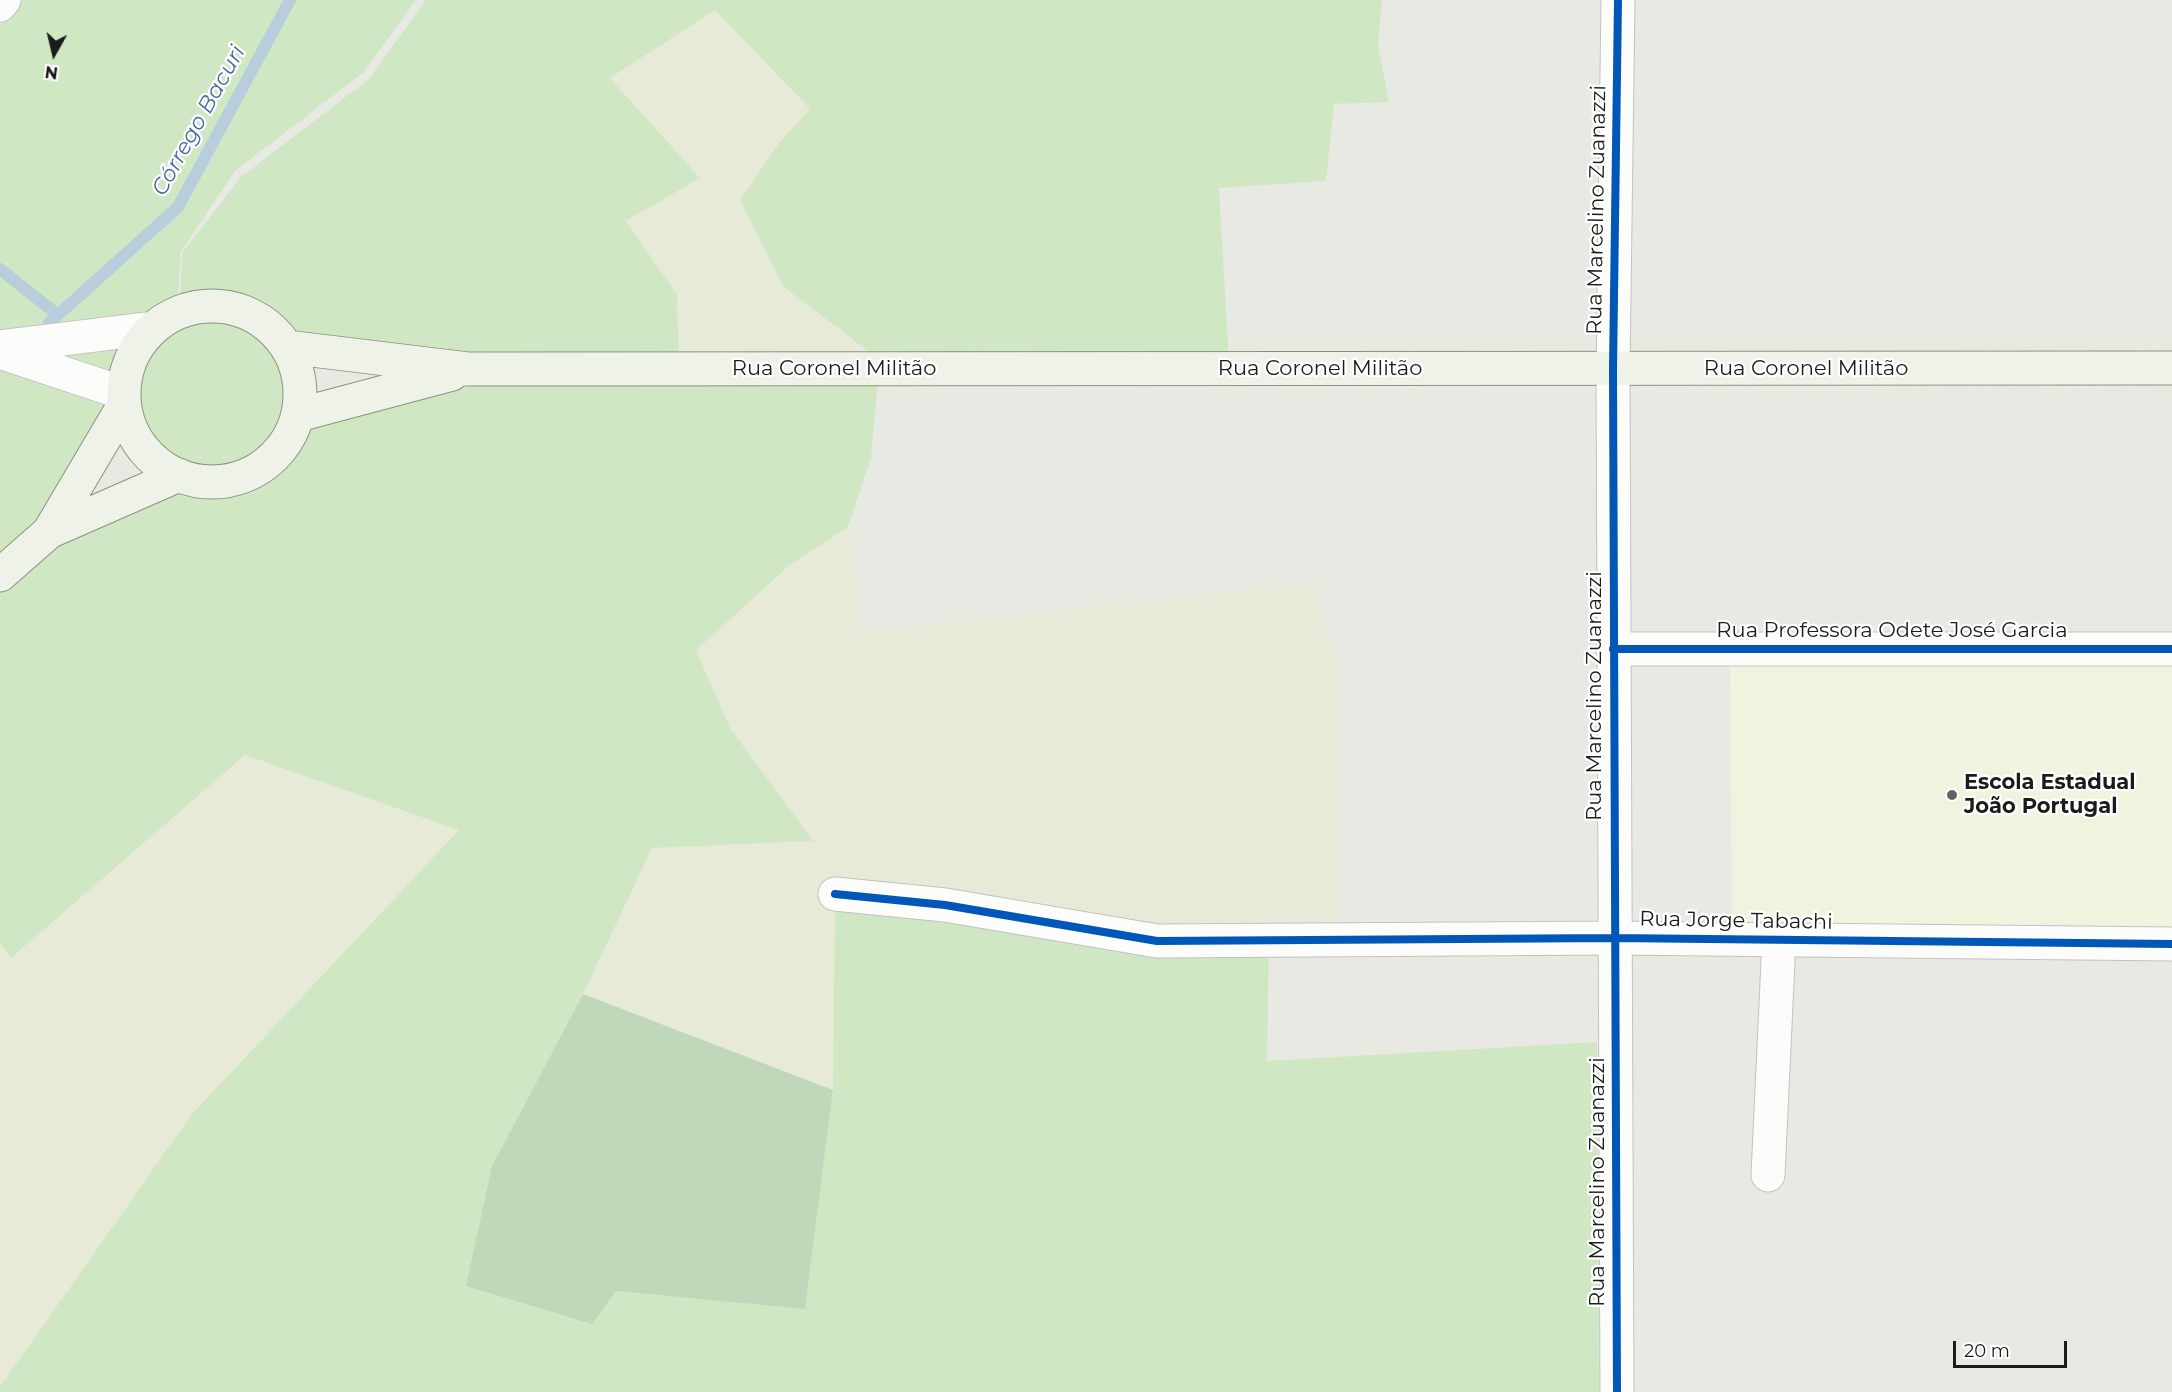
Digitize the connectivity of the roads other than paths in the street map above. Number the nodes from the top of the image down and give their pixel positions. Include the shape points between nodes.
1 (4, 0) edge
2 (1618, 0) edge
3 (0, 5) edge
4 (153, 328) junction
5 (0, 347) edge
6 (287, 347) junction
7 (0, 352) edge
8 (2172, 368) edge
9 (468, 369) junction
10 (1613, 370) junction
11 (124, 399) junction
12 (298, 415) junction
13 (179, 475) junction
14 (49, 532) junction
15 (0, 575) edge
16 (1613, 649) junction
17 (2172, 649) edge
18 (835, 894) dead end
19 (1614, 938) junction
20 (1779, 940) junction
21 (2172, 944) edge
22 (1768, 1175) dead end
23 (1617, 1392) edge

1 - 3 street
2 - 10 street, Rua Marcelino Zuanazzi
4 - 5 street
4 - 6 main road via 179,312 209,306 229,308 266,324
4 - 11 main road via 137,346 127,368
6 - 9 main road, Rua Coronel Militão
6 - 12 main road via 300,391
7 - 11 street
8 - 10 main road, Rua Coronel Militão
9 - 10 main road, Rua Coronel Militão
9 - 12 main road, Rua Coronel Militão
10 - 16 street, Rua Marcelino Zuanazzi
11 - 13 main road via 130,427 142,448
11 - 14 main road
12 - 13 main road via 288,438 273,457 252,472 229,480 203,481
13 - 14 main road
14 - 15 main road
16 - 17 street, Rua Professora Odete José Garcia
16 - 19 street, Rua Marcelino Zuanazzi
18 - 19 street, Rua Jorge Tabachi via 945,905 1156,941
19 - 20 street, Rua Jorge Tabachi
19 - 23 street, Rua Marcelino Zuanazzi
20 - 21 street, Rua Jorge Tabachi
20 - 22 street

